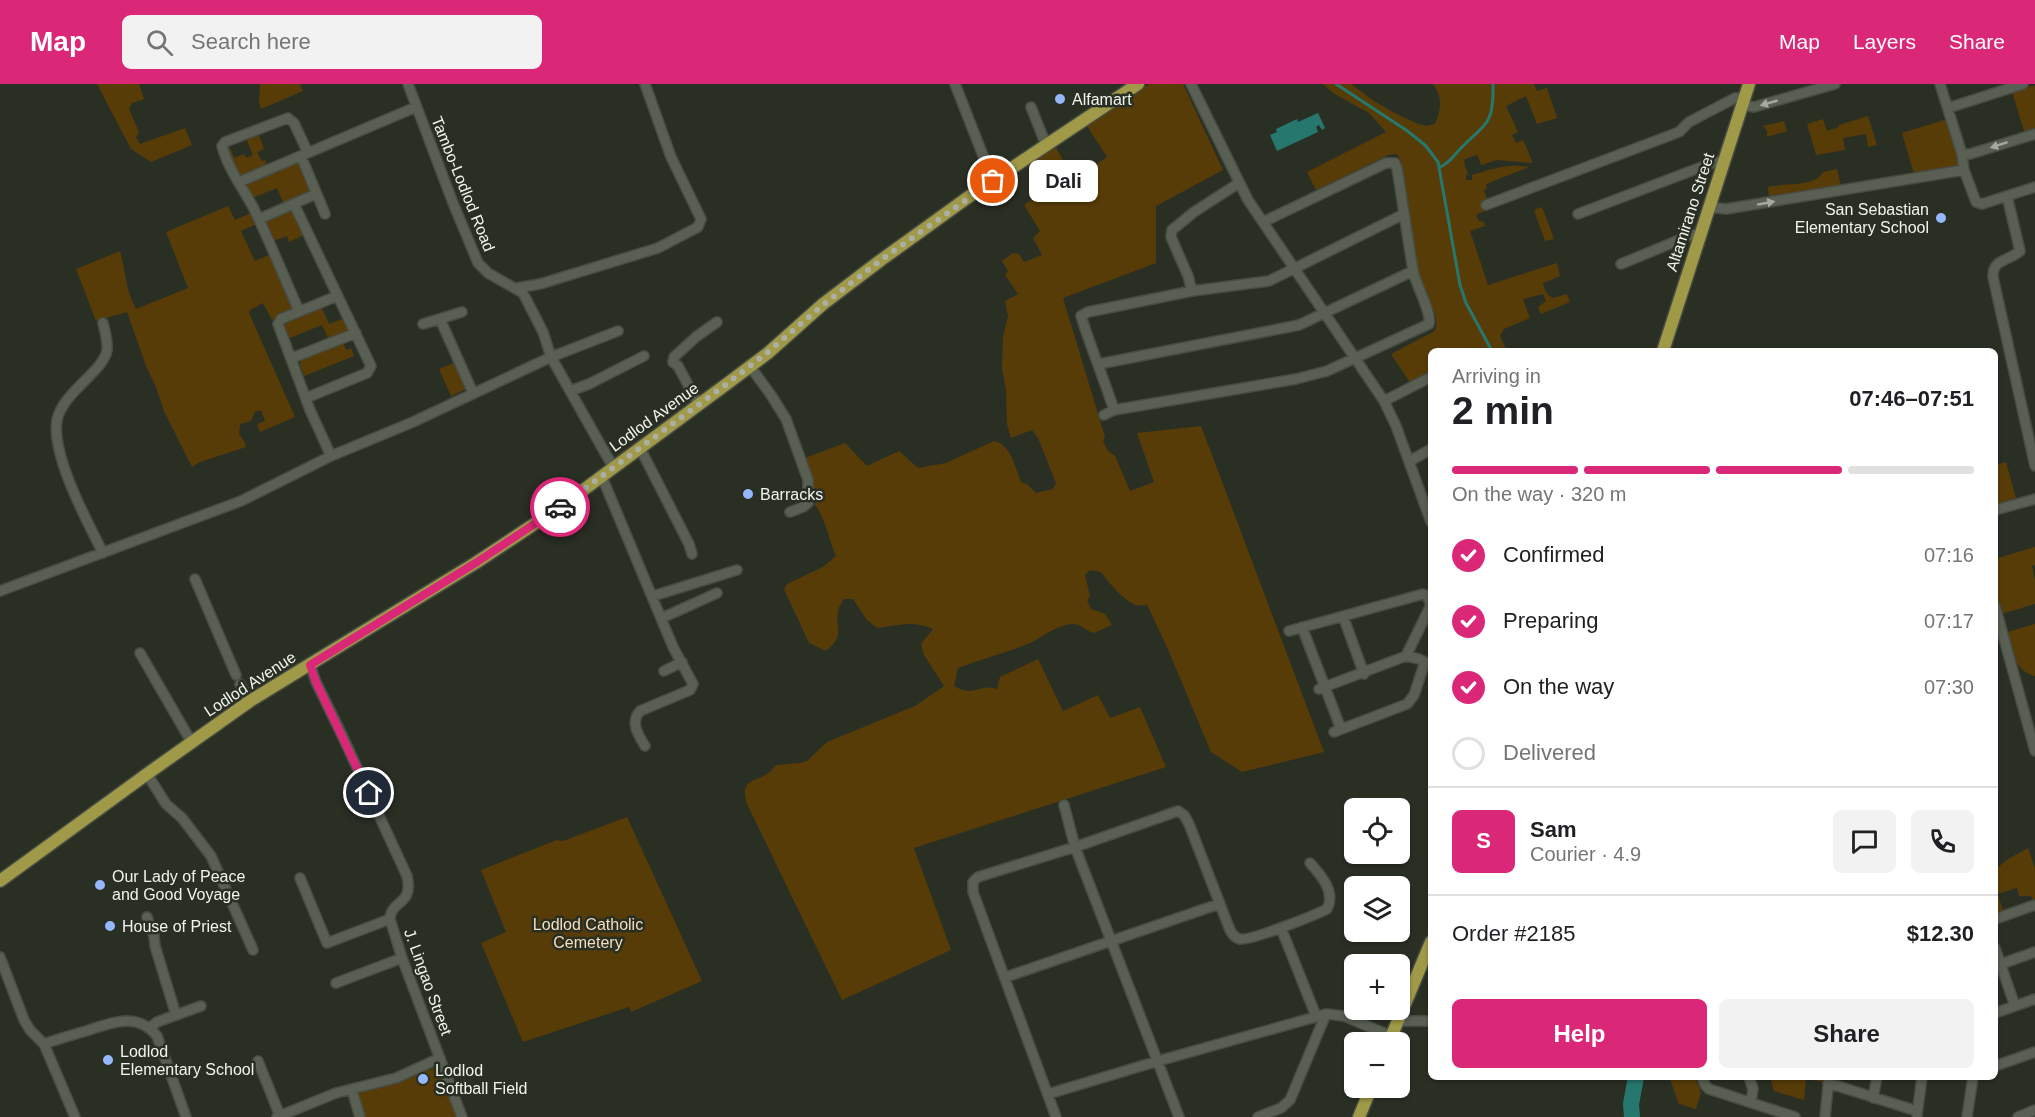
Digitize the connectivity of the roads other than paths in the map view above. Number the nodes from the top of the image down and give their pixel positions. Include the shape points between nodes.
1 (408, 84) edge
2 (645, 84) edge
3 (955, 84) edge
4 (1138, 84) edge
5 (1191, 84) edge
6 (1749, 84) edge
7 (1835, 84) edge
8 (1940, 84) edge
9 (2023, 84) edge
10 (1744, 101) junction
11 (417, 107) junction
12 (1030, 107) dead end
13 (1948, 108) junction
14 (2035, 134) edge
15 (1046, 145) junction
16 (304, 154) junction
17 (1962, 154) junction
18 (1723, 161) junction
19 (1964, 170) junction
20 (993, 181) junction
21 (239, 182) junction
22 (1239, 183) junction
23 (2035, 188) edge
24 (316, 194) junction
25 (2007, 196) junction
26 (294, 204) junction
27 (1486, 204) dead end
28 (1709, 207) junction
29 (325, 214) dead end
30 (1404, 214) junction
31 (1578, 214) dead end
32 (259, 219) junction
33 (1263, 222) junction
34 (1700, 234) junction
35 (1621, 264) dead end
36 (1296, 269) junction
37 (1413, 271) junction
38 (517, 288) junction
39 (1192, 291) junction
40 (337, 296) junction
41 (299, 311) junction
42 (462, 312) dead end
43 (1326, 314) junction
44 (440, 319) junction
45 (717, 322) dead end
46 (103, 323) dead end
47 (423, 324) dead end
48 (618, 331) dead end
49 (356, 333) junction
50 (1664, 348) edge
51 (644, 356) dead end
52 (551, 357) junction
53 (292, 358) junction
54 (1356, 358) junction
55 (1099, 364) junction
56 (749, 365) junction
57 (1428, 379) edge
58 (570, 391) junction
59 (473, 393) junction
60 (306, 398) junction
61 (1384, 401) junction
62 (699, 405) junction
63 (1114, 410) junction
64 (1104, 415) dead end
65 (640, 448) junction
66 (1428, 451) edge
67 (331, 456) junction
68 (1410, 461) junction
69 (2035, 466) edge
70 (613, 467) junction
71 (602, 477) junction
72 (2035, 498) edge
73 (1428, 508) edge
74 (1998, 509) edge
75 (790, 512) dead end
76 (103, 553) junction
77 (692, 554) dead end
78 (737, 570) dead end
79 (195, 579) dead end
80 (0, 591) edge
81 (717, 593) dead end
82 (653, 597) junction
83 (1428, 598) edge
84 (1428, 611) edge
85 (1343, 616) junction
86 (1998, 617) edge
87 (662, 618) junction
88 (1302, 627) junction
89 (1288, 631) dead end
90 (140, 653) dead end
91 (1406, 657) junction
92 (682, 662) junction
93 (1428, 664) edge
94 (310, 665) junction
95 (664, 671) dead end
96 (1364, 674) junction
97 (1322, 688) junction
98 (250, 701) junction
99 (192, 743) junction
100 (645, 746) dead end
101 (2035, 751) edge
102 (147, 774) junction
103 (1064, 805) dead end
104 (1075, 847) junction
105 (1310, 863) dead end
106 (300, 878) dead end
107 (0, 881) edge
108 (1219, 904) junction
109 (2035, 905) edge
110 (147, 917) dead end
111 (1998, 918) edge
112 (390, 919) junction
113 (1281, 928) junction
114 (1112, 940) junction
115 (1428, 949) edge
116 (253, 950) dead end
117 (2035, 952) edge
118 (1998, 956) edge
119 (0, 957) edge
120 (402, 958) junction
121 (2001, 964) junction
122 (1006, 977) junction
123 (336, 983) dead end
124 (2035, 999) edge
125 (2015, 1005) junction
126 (201, 1006) dead end
127 (1998, 1012) edge
128 (176, 1015) junction
129 (1321, 1015) junction
130 (1397, 1021) junction
131 (1428, 1022) edge
132 (150, 1028) junction
133 (1376, 1032) edge
134 (1393, 1032) edge
135 (44, 1044) junction
136 (2035, 1052) edge
137 (440, 1058) junction
138 (1158, 1060) junction
139 (258, 1061) dead end
140 (1998, 1065) edge
141 (1703, 1080) edge
142 (1750, 1080) edge
143 (1828, 1080) edge
144 (1876, 1080) edge
145 (1922, 1080) edge
146 (1973, 1080) edge
147 (352, 1090) junction
148 (1048, 1094) junction
149 (1367, 1098) edge
150 (1873, 1098) junction
151 (1751, 1102) junction
152 (2035, 1110) edge
153 (1917, 1114) edge
154 (278, 1116) edge
155 (75, 1117) edge
156 (186, 1117) edge
157 (360, 1117) edge
158 (462, 1117) edge
159 (1056, 1117) edge
160 (1179, 1117) edge
161 (1258, 1117) edge
162 (1359, 1117) edge
163 (1795, 1117) edge
164 (1825, 1117) edge
165 (1967, 1117) edge
166 (2018, 1117) edge

1 - 11 street, Tambo-Lodlod Road
2 - 38 street via 671,157 701,219 698,227 658,248
3 - 20 street
4 - 15 main road, Lodlod Avenue
5 - 22 street
6 - 10 main road, Altamirano Street
7 -> 10 street via 1754,107
8 - 13 street
9 - 13 street
10 - 18 main road, Altamirano Street
10 - 27 street via 1735,98 1689,122 1679,132
11 - 16 street
11 - 38 street, Tambo-Lodlod Road via 478,263
12 - 15 street
13 - 17 street
14 -> 17 street
15 - 20 main road, Lodlod Avenue
16 - 21 street
16 - 21 street via 294,123 288,117 225,142 223,148
16 - 24 street
17 - 19 street
18 - 28 main road, Altamirano Street
18 - 31 street
19 - 25 street via 1978,204
28 -> 19 street via 1726,210
20 - 56 main road, Lodlod Avenue via 873,266
21 - 32 street
22 - 33 street
22 - 39 street via 1172,230 1171,237
23 - 25 street
24 - 26 street
24 - 29 street
25 - 69 street via 2020,251 1997,263 1993,277
26 - 32 street
26 - 40 street
28 - 34 main road, Altamirano Street
30 - 33 street via 1396,165 1390,162
30 - 36 street
30 - 37 street
32 - 41 street
33 - 36 street
34 - 35 street
34 - 50 main road, Altamirano Street
36 - 39 street via 1269,281
36 - 43 street
37 - 43 street
37 - 54 street via 1430,315 1429,324
38 - 52 street, Tambo-Lodlod Road via 537,318
39 - 55 street via 1082,316
40 - 41 street
40 - 49 street
41 - 53 street via 278,322
42 - 44 street
43 - 54 street
43 - 55 street via 1299,325
44 - 47 street
44 - 59 street
45 - 62 street via 674,357 673,362
46 - 76 street via 105,357 63,405 56,432 71,482
48 - 52 street
49 - 53 street
49 - 60 street via 371,364 370,370
51 - 58 street
52 - 58 street, Tambo-Lodlod Road
52 - 59 street
53 - 60 street
54 - 61 street
54 - 63 street via 1296,379
55 - 63 street
56 - 62 main road, Lodlod Avenue
56 - 75 street via 784,415 808,480 808,502
57 - 61 street
58 - 70 street, Tambo-Lodlod Road
59 - 67 street
60 - 67 street
61 - 68 street
62 - 65 main road, Lodlod Avenue
63 - 64 street
65 - 70 main road, Lodlod Avenue
65 - 77 street
66 - 68 street
67 - 76 street via 241,501
68 - 73 street
70 - 71 main road, Lodlod Avenue
71 - 82 street
71 - 94 main road, Lodlod Avenue via 495,550
72 - 74 street
76 - 80 street
78 - 82 street
79 - 98 street
81 - 87 street
82 - 87 street
83 - 85 street via 1423,594
84 - 91 street
85 - 88 street
85 - 96 street
86 - 101 street
87 - 92 street
88 - 89 street
88 - 97 street
90 - 99 street
91 - 93 street
91 - 96 street
92 - 95 street
92 - 100 street via 692,682 690,690 636,714 637,734
93 - 97 street via 1407,704 1338,730
94 - 98 main road, Lodlod Avenue
94 - 112 street, J. Lingao Street via 407,876 408,893
96 - 97 street
98 - 99 main road, Lodlod Avenue
99 - 102 main road, Lodlod Avenue
102 - 107 main road, Lodlod Avenue
102 - 116 street via 166,804 211,856
103 - 104 street
104 - 108 street via 1178,811 1189,824
104 - 114 street
104 - 122 street via 985,873 973,882 973,892
105 - 113 street via 1325,882 1329,905
106 - 112 street via 327,943
108 - 113 street via 1230,930 1239,939
108 - 114 street
109 - 111 street
110 - 128 street
112 - 120 street, J. Lingao Street
113 - 129 street
114 - 122 street
114 - 138 street
115 - 130 main road
117 - 121 street
118 - 121 street
119 - 135 street via 24,1020
120 - 123 street
120 - 137 street, J. Lingao Street
121 - 125 street
122 - 148 street
124 - 125 street
125 - 127 street
126 - 128 street
128 - 132 street
129 - 133 street via 1344,1016
129 - 138 street
129 - 161 street via 1290,1100
130 - 131 street
130 - 134 main road
132 - 135 street via 131,1021 114,1022
132 - 156 street via 157,1036
135 - 155 street
136 - 140 street
137 - 147 street via 396,1078
137 - 158 street, J. Lingao Street
138 - 148 street
138 - 160 street
139 - 154 street
141 - 151 street via 1709,1089
142 - 151 street
143 - 150 street
143 - 164 street
144 - 150 street
145 - 153 street
146 - 165 street
147 - 154 street
147 - 157 street
148 - 159 street
149 - 162 main road
150 - 153 street
151 - 163 street
152 - 166 street

